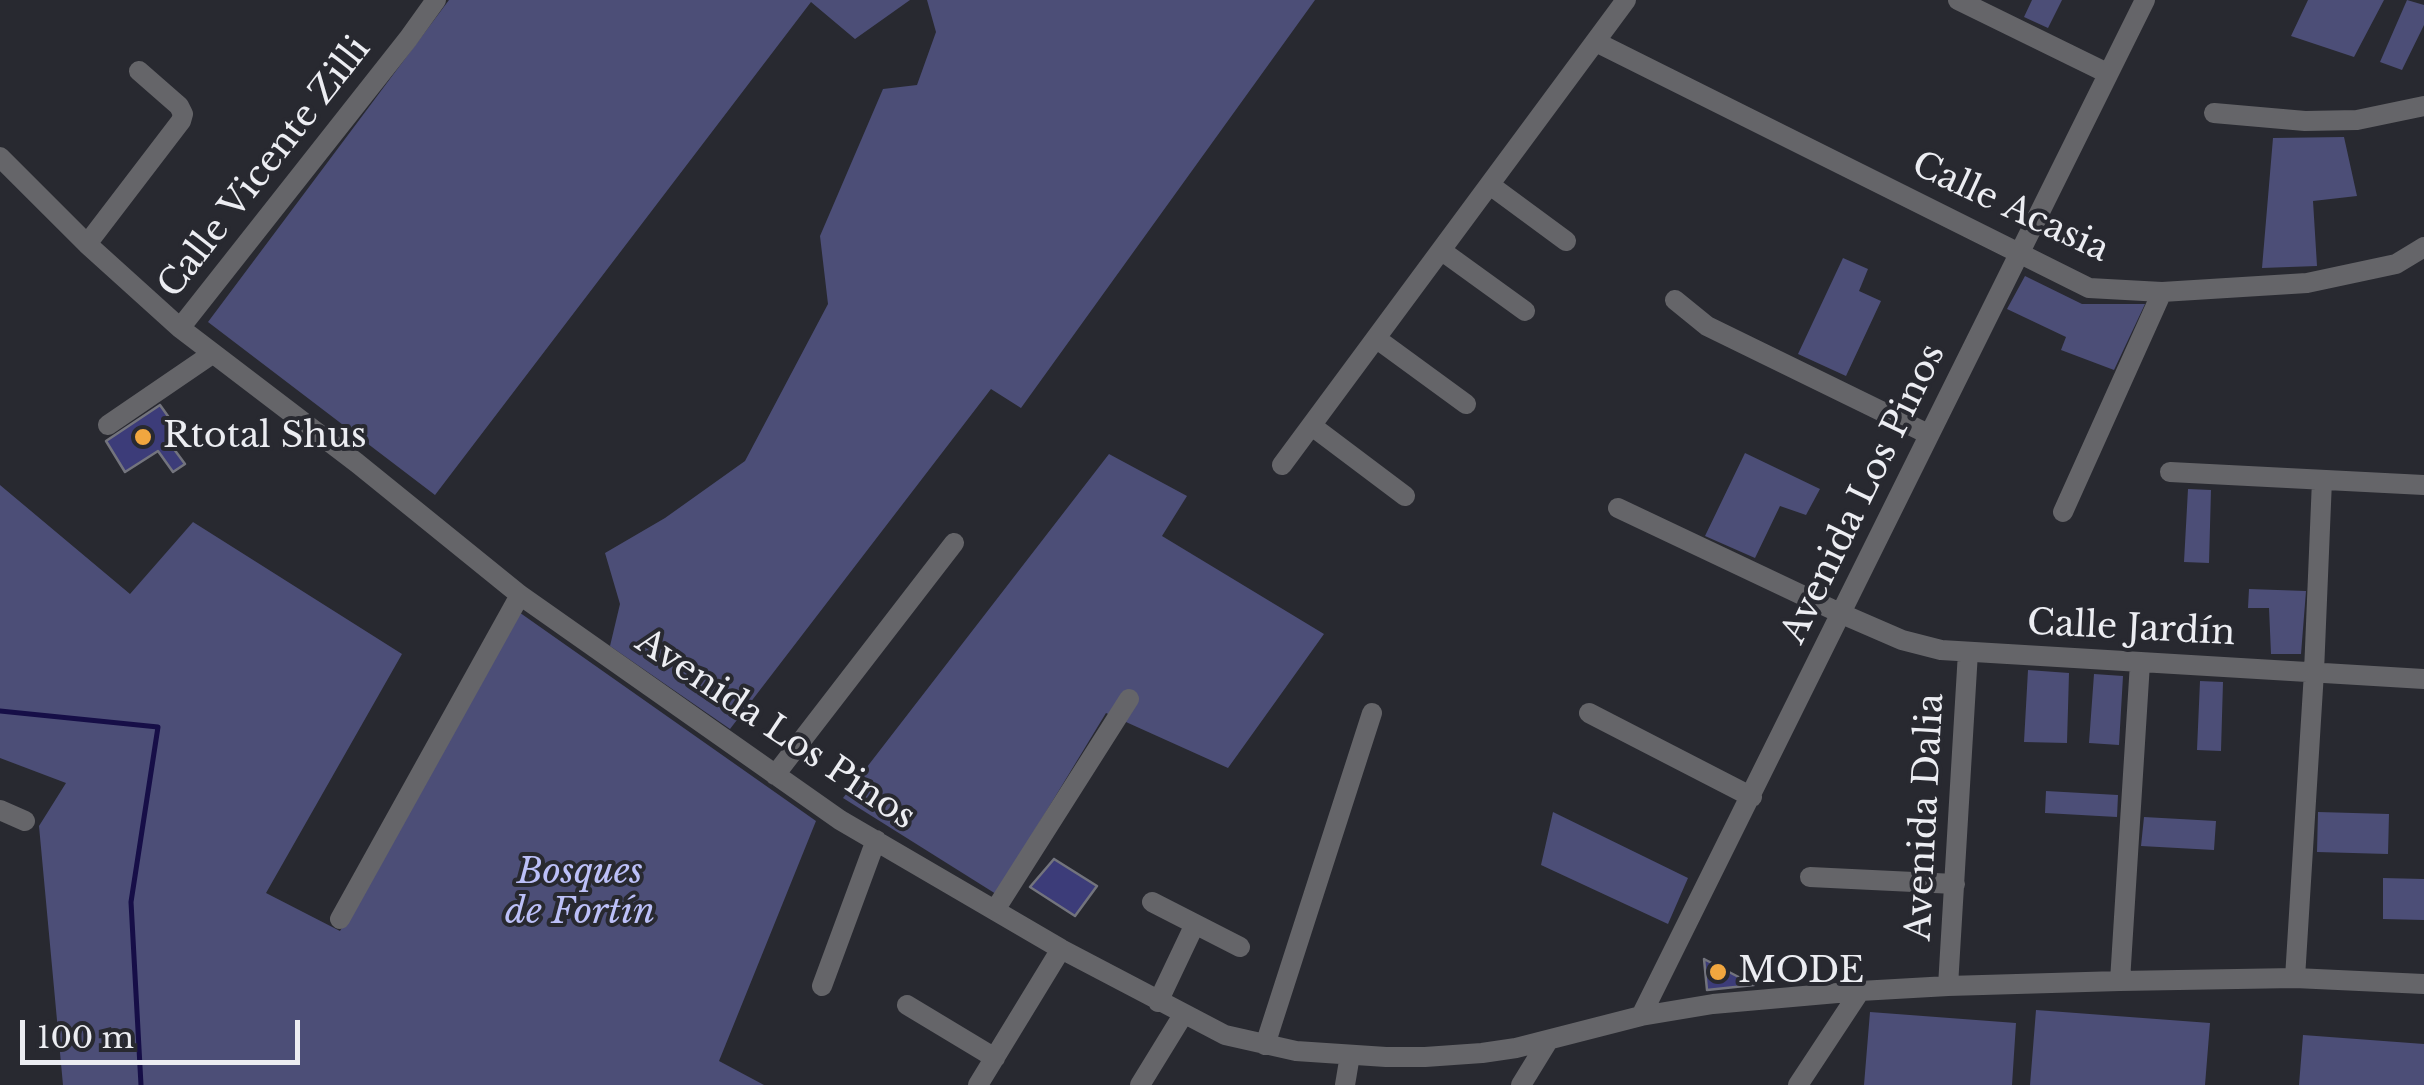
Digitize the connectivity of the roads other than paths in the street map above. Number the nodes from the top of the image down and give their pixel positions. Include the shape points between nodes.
1 (436, 0) edge
2 (1626, 0) edge
3 (1958, 0) edge
4 (2145, 0) edge
5 (1596, 42) junction
6 (139, 71) dead end
7 (2107, 74) junction
8 (2424, 106) edge
9 (2214, 113) dead end
10 (1, 161) edge
11 (1490, 186) junction
12 (1566, 241) dead end
13 (87, 244) junction
14 (2424, 247) edge
15 (1442, 251) junction
16 (2020, 255) junction
17 (2162, 292) junction
18 (1675, 300) dead end
19 (1525, 311) dead end
20 (180, 328) junction
21 (1377, 339) junction
22 (212, 354) junction
23 (1466, 404) dead end
24 (108, 425) dead end
25 (1312, 426) junction
26 (1928, 434) junction
27 (1282, 465) dead end
28 (2170, 472) dead end
29 (2322, 480) junction
30 (2424, 485) edge
31 (1405, 496) dead end
32 (1618, 508) dead end
33 (2063, 512) dead end
34 (954, 543) dead end
35 (520, 595) junction
36 (1842, 614) junction
37 (1968, 652) junction
38 (2140, 663) junction
39 (2314, 672) junction
40 (2424, 679) edge
41 (1129, 699) dead end
42 (1372, 713) dead end
43 (1589, 714) dead end
44 (775, 775) junction
45 (1752, 796) junction
46 (0, 810) edge
47 (25, 821) dead end
48 (876, 840) junction
49 (1810, 877) dead end
50 (1955, 884) junction
51 (1152, 902) dead end
52 (995, 910) junction
53 (340, 919) dead end
54 (1195, 924) junction
55 (1240, 947) dead end
56 (1061, 950) junction
57 (2295, 978) junction
58 (2120, 980) junction
59 (2424, 984) edge
60 (822, 986) dead end
61 (1948, 986) junction
62 (1860, 991) junction
63 (1158, 1002) junction
64 (907, 1005) dead end
65 (1184, 1015) junction
66 (1642, 1016) junction
67 (1548, 1040) junction
68 (1265, 1045) junction
69 (1350, 1056) junction
70 (995, 1058) junction
71 (978, 1085) edge
72 (1140, 1085) edge
73 (1345, 1085) edge
74 (1521, 1085) edge
75 (1798, 1085) edge

1 - 20 street, Calle Vicente Zilli
2 - 5 street
3 - 7 street
4 - 7 street, Avenida Los Pinos
5 - 11 street
5 - 16 street, Calle Acasia
6 - 13 street via 179,106 181,121
7 - 16 street, Avenida Los Pinos
8 - 9 street via 2357,120
10 - 13 street, Avenida Los Pinos
11 - 12 street
11 - 15 street
13 - 20 street, Avenida Los Pinos
14 - 17 street, Calle Acasia via 2396,264 2307,283
15 - 19 street
15 - 21 street
16 - 17 street, Calle Acasia via 2090,288
16 - 26 street, Avenida Los Pinos
17 - 33 street
18 - 26 street via 1707,326
20 - 22 street, Avenida Los Pinos
21 - 23 street
21 - 25 street
22 - 24 street
22 - 35 street, Avenida Los Pinos
25 - 27 street
25 - 31 street
26 - 36 street, Avenida Los Pinos
28 - 29 street
29 - 30 street
29 - 39 street
32 - 36 street, Calle Jardín
34 - 44 street
35 - 44 street, Avenida Los Pinos
35 - 53 street
36 - 37 street, Calle Jardín via 1918,645
36 - 45 street, Avenida Los Pinos
37 - 38 street, Calle Jardín
37 - 50 street, Avenida Dalia
38 - 39 street, Calle Jardín
38 - 58 street
39 - 40 street, Calle Jardín
39 - 57 street
41 - 52 street
42 - 68 street
43 - 45 street
44 - 48 street, Avenida Los Pinos
45 - 66 street, Avenida Los Pinos
46 - 47 street
48 - 52 street, Avenida Los Pinos
48 - 60 street
49 - 50 street
50 - 61 street, Avenida Dalia
51 - 54 street
52 - 56 street, Avenida Los Pinos
54 - 55 street
54 - 63 street
56 - 63 street, Avenida Los Pinos
56 - 70 street
57 - 58 street, Avenida Los Pinos
57 - 59 street, Avenida Los Pinos
58 - 61 street, Avenida Los Pinos
61 - 62 street, Avenida Los Pinos
62 - 66 street, Avenida Los Pinos
62 - 75 street
63 - 65 street, Avenida Los Pinos
64 - 70 street
65 - 68 street, Avenida Los Pinos
65 - 72 street
66 - 67 street, Avenida Los Pinos
67 - 69 street, Avenida Los Pinos via 1456,1056
67 - 74 street
68 - 69 street, Avenida Los Pinos
69 - 73 street
70 - 71 street

